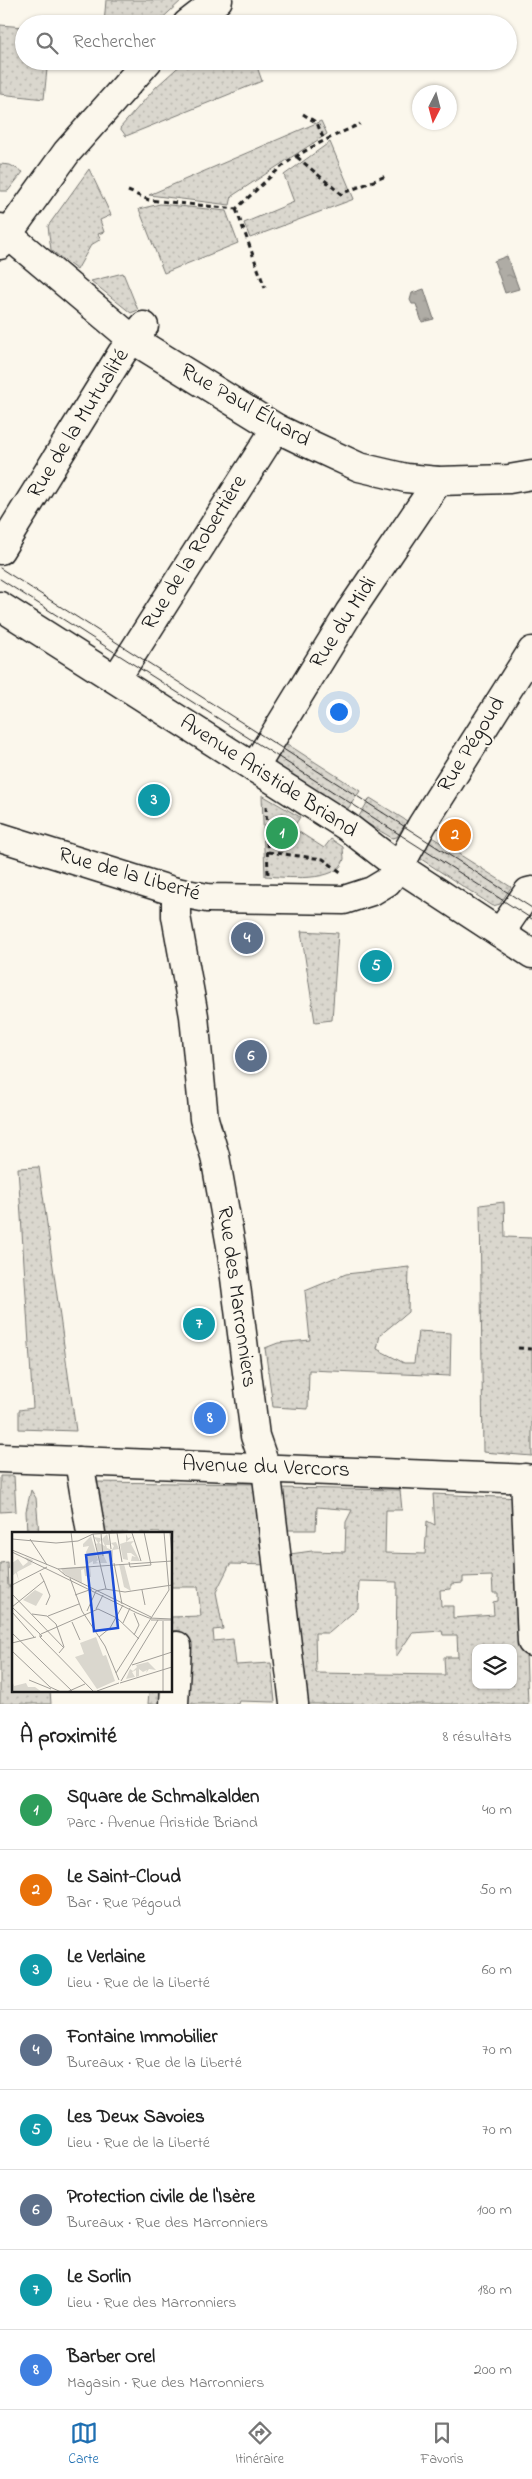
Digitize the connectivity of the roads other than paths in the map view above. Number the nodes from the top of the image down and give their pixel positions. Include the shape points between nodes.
1 (218, 0) edge
2 (199, 15) edge
3 (140, 70) edge
4 (2, 236) edge
5 (138, 332) junction
6 (276, 428) junction
7 (532, 475) edge
8 (438, 481) junction
9 (0, 550) edge
10 (0, 606) edge
11 (532, 651) edge
12 (116, 679) junction
13 (254, 768) junction
14 (0, 837) edge
15 (399, 867) junction
16 (532, 891) edge
17 (176, 892) junction
18 (500, 933) junction
19 (532, 954) edge
20 (0, 1458) edge
21 (79, 1461) junction
22 (266, 1468) junction
23 (528, 1479) edge
24 (91, 1532) edge
25 (532, 1642) edge
26 (177, 1646) dead end
27 (174, 1704) edge
28 (294, 1704) edge

1 - 2 street
3 - 4 street via 67,152
4 - 5 street, Rue Paul Éluard
5 - 6 street, Rue Paul Éluard
5 - 9 street, Rue de la Mutualité
6 - 8 street, Rue Paul Éluard via 359,467 406,478
6 - 12 street, Rue de la Robertière
7 - 8 street, Rue Paul Éluard via 509,479
8 - 13 street, Rue du Midi via 349,613
10 - 12 street, Avenue Aristide Briand
11 - 15 street, Rue Pégoud
12 - 13 street, Avenue Aristide Briand
13 - 15 street, Avenue Aristide Briand via 346,826
14 - 17 street, Rue de la Liberté
15 - 17 street, Rue de la Liberté via 387,882 372,891 344,900 207,898
15 - 18 street, Avenue Aristide Briand
16 - 18 street via 528,892
17 - 22 street, Rue des Marronniers via 176,916 194,1016 204,1119 215,1156 231,1246 256,1436
18 - 19 street, Avenue Aristide Briand
20 - 21 street, Avenue du Vercors
21 - 22 street, Avenue du Vercors
21 - 24 street
22 - 23 street, Avenue du Vercors
22 - 28 street, Rue des Marronniers
23 - 25 street
26 - 27 street

